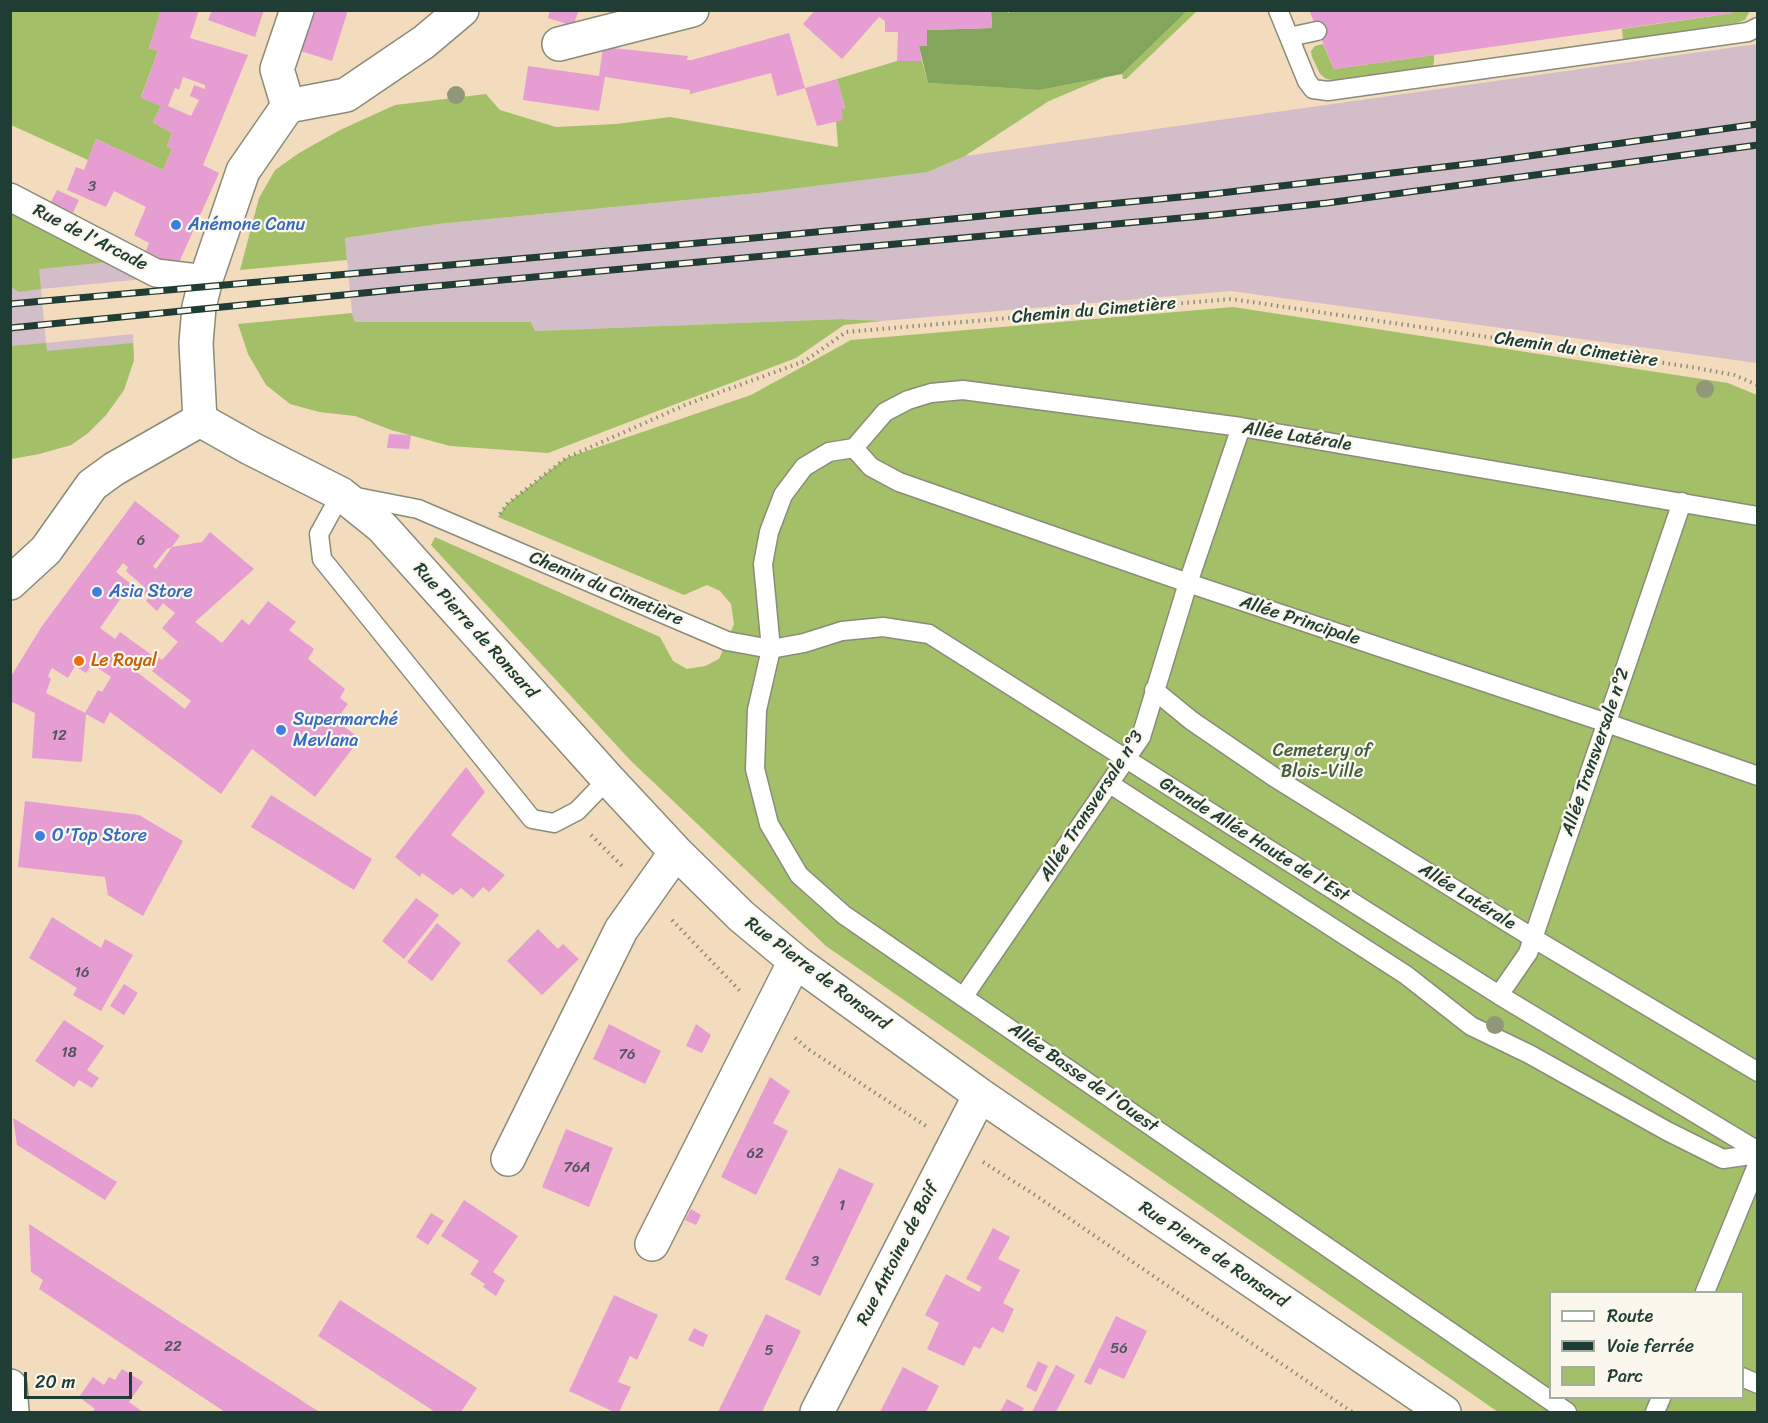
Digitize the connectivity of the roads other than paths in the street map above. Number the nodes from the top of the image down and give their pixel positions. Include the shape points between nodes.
1 (297, 10) edge
2 (462, 10) edge
3 (692, 10) edge
4 (1278, 10) edge
5 (1758, 27) edge
6 (1317, 31) dead end
7 (1289, 37) junction
8 (559, 44) dead end
9 (288, 106) junction
10 (10, 197) edge
11 (206, 279) junction
12 (200, 420) junction
13 (1241, 427) junction
14 (854, 448) junction
15 (341, 494) junction
16 (1682, 502) junction
17 (1758, 516) edge
18 (10, 583) edge
19 (1188, 584) junction
20 (727, 641) joint
21 (771, 648) junction
22 (1154, 690) junction
23 (1606, 723) junction
24 (1125, 759) junction
25 (1758, 776) edge
26 (608, 779) junction
27 (1110, 784) junction
28 (676, 852) junction
29 (1533, 938) junction
30 (795, 961) junction
31 (1499, 995) junction
32 (964, 996) junction
33 (1758, 1072) edge
34 (980, 1095) junction
35 (1758, 1153) edge
36 (508, 1160) dead end
37 (1758, 1163) edge
38 (652, 1244) dead end
39 (1705, 1291) edge
40 (1744, 1377) edge
41 (1758, 1384) edge
42 (10, 1386) edge
43 (1661, 1399) edge
44 (1438, 1411) edge
45 (12, 1413) edge
46 (817, 1413) edge
47 (1566, 1413) edge
48 (1655, 1413) edge

1 - 9 street via 277,69
2 - 9 street via 424,42 346,95
3 - 8 street
4 - 7 lane
5 - 7 lane via 1748,32 1328,91 1313,89 1307,81
6 - 7 lane
9 - 11 street via 243,171
10 - 11 street, Rue de l'Arcade via 156,273
11 - 12 street via 196,343
12 - 15 street, Rue Pierre de Ronsard
12 - 18 street via 92,485 46,550
13 - 14 lane, Allée Latérale via 963,390 908,399 885,412
13 - 16 lane, Allée Latérale
13 - 19 lane, Allée Transversale n°3
14 - 19 lane, Allée Principale via 871,467 899,482
14 - 21 lane, Allée Basse de l'Ouest via 829,452 804,467 783,495 763,564
15 - 20 lane, Chemin du Cimetière via 418,508
15 - 26 street, Rue Pierre de Ronsard via 382,527
15 - 26 lane via 319,534 322,559 532,819 554,823 577,811
16 - 17 lane, Allée Latérale
16 - 23 lane, Allée Transversale n°2
19 - 22 lane, Allée Transversale n°3
19 - 23 lane, Allée Principale
20 - 21 lane, Grande Allée Haute de l'Est
21 - 24 lane, Grande Allée Haute de l'Est via 842,631 883,627 929,634
21 - 32 lane, Allée Basse de l'Ouest via 757,710 755,769 769,824 800,875 844,915
22 - 24 lane, Allée Transversale n°3 via 1141,737
22 - 29 lane, Allée Latérale via 1274,777
23 - 25 lane, Allée Principale
23 - 29 lane, Allée Transversale n°2
24 - 27 lane, Allée Transversale n°3
24 - 31 lane, Grande Allée Haute de l'Est
26 - 28 street, Rue Pierre de Ronsard
27 - 32 lane, Allée Transversale n°3
27 - 35 lane via 1406,975 1471,1026 1723,1159
28 - 30 street, Rue Pierre de Ronsard via 741,916
28 - 36 street via 621,930
29 - 31 lane, Allée Transversale n°2 via 1528,953
29 - 33 lane, Allée Latérale
30 - 34 street, Rue Pierre de Ronsard
30 - 38 street
31 - 35 lane, Grande Allée Haute de l'Est
32 - 47 lane, Allée Basse de l'Ouest
34 - 44 street, Rue Pierre de Ronsard
34 - 46 street, Rue Antoine de Baif
37 - 39 lane
40 - 41 lane
42 - 45 street
43 - 48 lane

